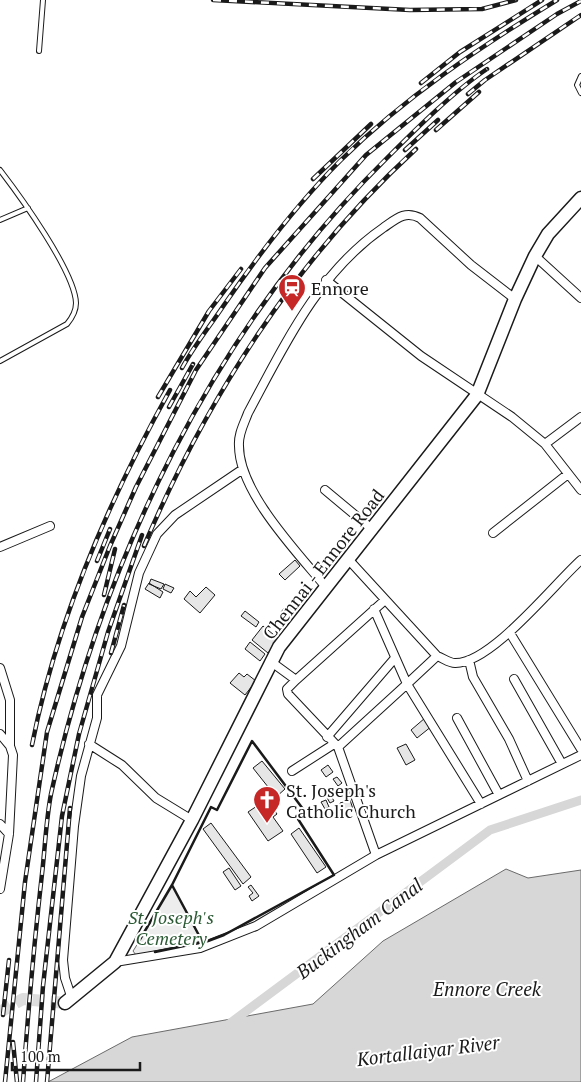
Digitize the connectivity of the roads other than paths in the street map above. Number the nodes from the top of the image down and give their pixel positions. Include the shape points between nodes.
1 (43, 0) edge
2 (39, 51) dead end
3 (581, 76) edge
4 (581, 93) edge
5 (0, 170) edge
6 (581, 198) edge
7 (28, 208) junction
8 (0, 220) edge
9 (535, 256) junction
10 (326, 280) junction
11 (581, 298) edge
12 (515, 299) junction
13 (0, 361) edge
14 (477, 395) junction
15 (581, 417) edge
16 (544, 444) junction
17 (242, 469) junction
18 (568, 474) junction
19 (325, 490) dead end
20 (581, 490) edge
21 (50, 526) dead end
22 (373, 530) junction
23 (493, 533) dead end
24 (0, 547) edge
25 (348, 559) junction
26 (581, 560) edge
27 (325, 586) junction
28 (385, 600) junction
29 (374, 609) junction
30 (510, 633) junction
31 (438, 656) junction
32 (395, 658) junction
33 (469, 660) junction
34 (270, 661) junction
35 (0, 668) edge
36 (514, 679) dead end
37 (296, 680) junction
38 (406, 684) junction
39 (457, 718) dead end
40 (0, 734) edge
41 (327, 737) junction
42 (89, 744) junction
43 (10, 746) junction
44 (336, 746) junction
45 (581, 748) edge
46 (581, 755) edge
47 (562, 764) junction
48 (292, 771) dead end
49 (528, 781) junction
50 (499, 796) junction
51 (480, 804) junction
52 (192, 820) junction
53 (0, 824) edge
54 (9, 834) junction
55 (376, 856) junction
56 (0, 889) edge
57 (114, 962) junction
58 (68, 1001) joint

1 - 2 lane
3 - 4 lane via 578,85
5 - 7 lane
6 - 9 main road, Chennai - Ennore Road via 548,234
7 - 8 lane
7 - 13 lane via 58,258 76,304 67,324
9 - 11 street
9 - 12 main road, Chennai - Ennore Road
10 - 12 street via 339,264 374,234 402,215 411,214 420,218 471,265
10 - 14 street via 421,356
10 - 17 street via 313,296 248,413 238,446
12 - 14 main road, Chennai - Ennore Road
14 - 16 street via 512,417
14 - 22 main road, Chennai - Ennore Road
15 - 16 street
16 - 18 street
17 - 27 street via 280,534
17 - 42 street via 174,515 157,534 139,573 121,646 97,695 97,718
18 - 20 street
18 - 23 street
19 - 22 street
21 - 24 street
22 - 25 main road, Chennai - Ennore Road
25 - 27 main road, Chennai - Ennore Road
25 - 28 street
26 - 30 street
27 - 34 main road, Chennai - Ennore Road
28 - 29 street
28 - 31 street
29 - 32 street
29 - 37 street
30 - 33 street
30 - 45 street
31 - 33 street via 455,663
31 - 38 street
32 - 38 street
32 - 41 street
33 - 49 street via 473,677 509,739
34 - 37 street
34 - 52 main road, Chennai - Ennore Road
35 - 43 street via 10,700
36 - 47 street
37 - 41 street via 287,689 288,694
38 - 44 street
38 - 51 street
39 - 50 street
40 - 43 street
41 - 44 street
42 - 52 street via 122,765 156,798
42 - 58 street via 74,826 64,947
43 - 54 street via 13,754
44 - 48 street
44 - 55 street
46 - 47 street
47 - 49 street
49 - 50 street
50 - 51 street
51 - 55 street
52 - 57 main road, Chennai - Ennore Road via 128,942
53 - 54 street
54 - 56 street
55 - 57 street via 256,926 200,948
57 - 58 main road, Chennai - Ennore Road

